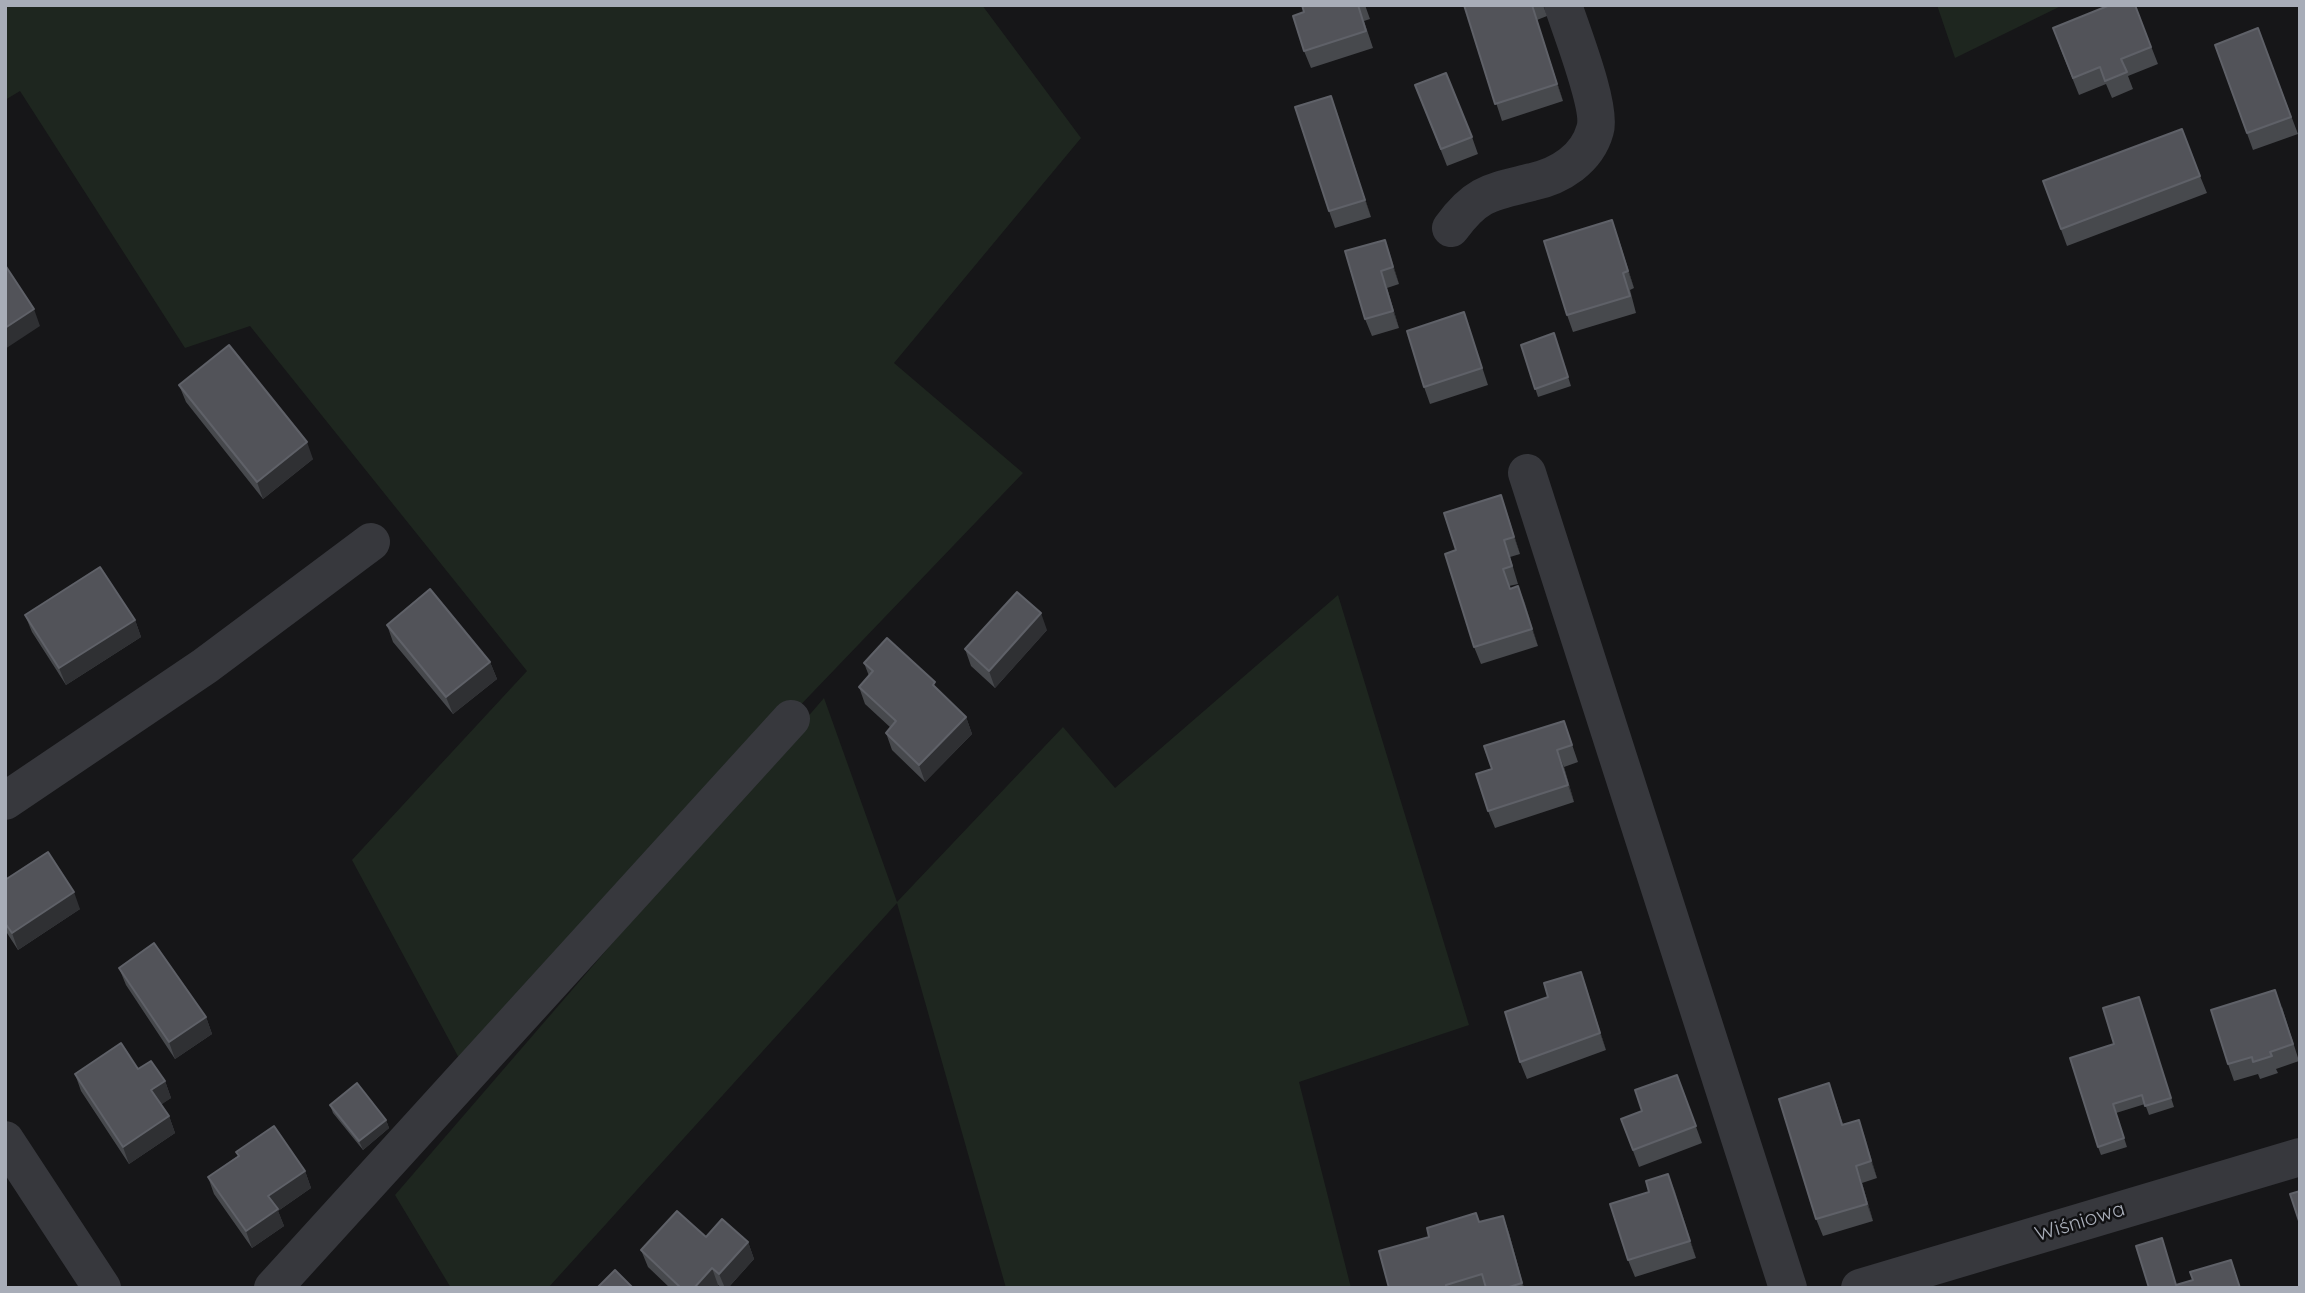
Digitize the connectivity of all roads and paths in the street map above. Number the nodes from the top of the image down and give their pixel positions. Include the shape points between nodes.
1 (1563, 5) edge
2 (1451, 228) dead end
3 (1527, 474) dead end
4 (371, 542) dead end
5 (791, 719) dead end
6 (5, 802) edge
7 (5, 1140) edge
8 (2300, 1157) edge
9 (102, 1288) edge
10 (273, 1288) edge
11 (1788, 1288) edge
12 (1860, 1288) edge

1 - 2 street via 1595,109 1596,128 1587,146 1571,166 1548,179 1485,194
3 - 11 street
4 - 6 street via 205,666
5 - 10 street
7 - 9 street
8 - 12 street, Wiśniowa

